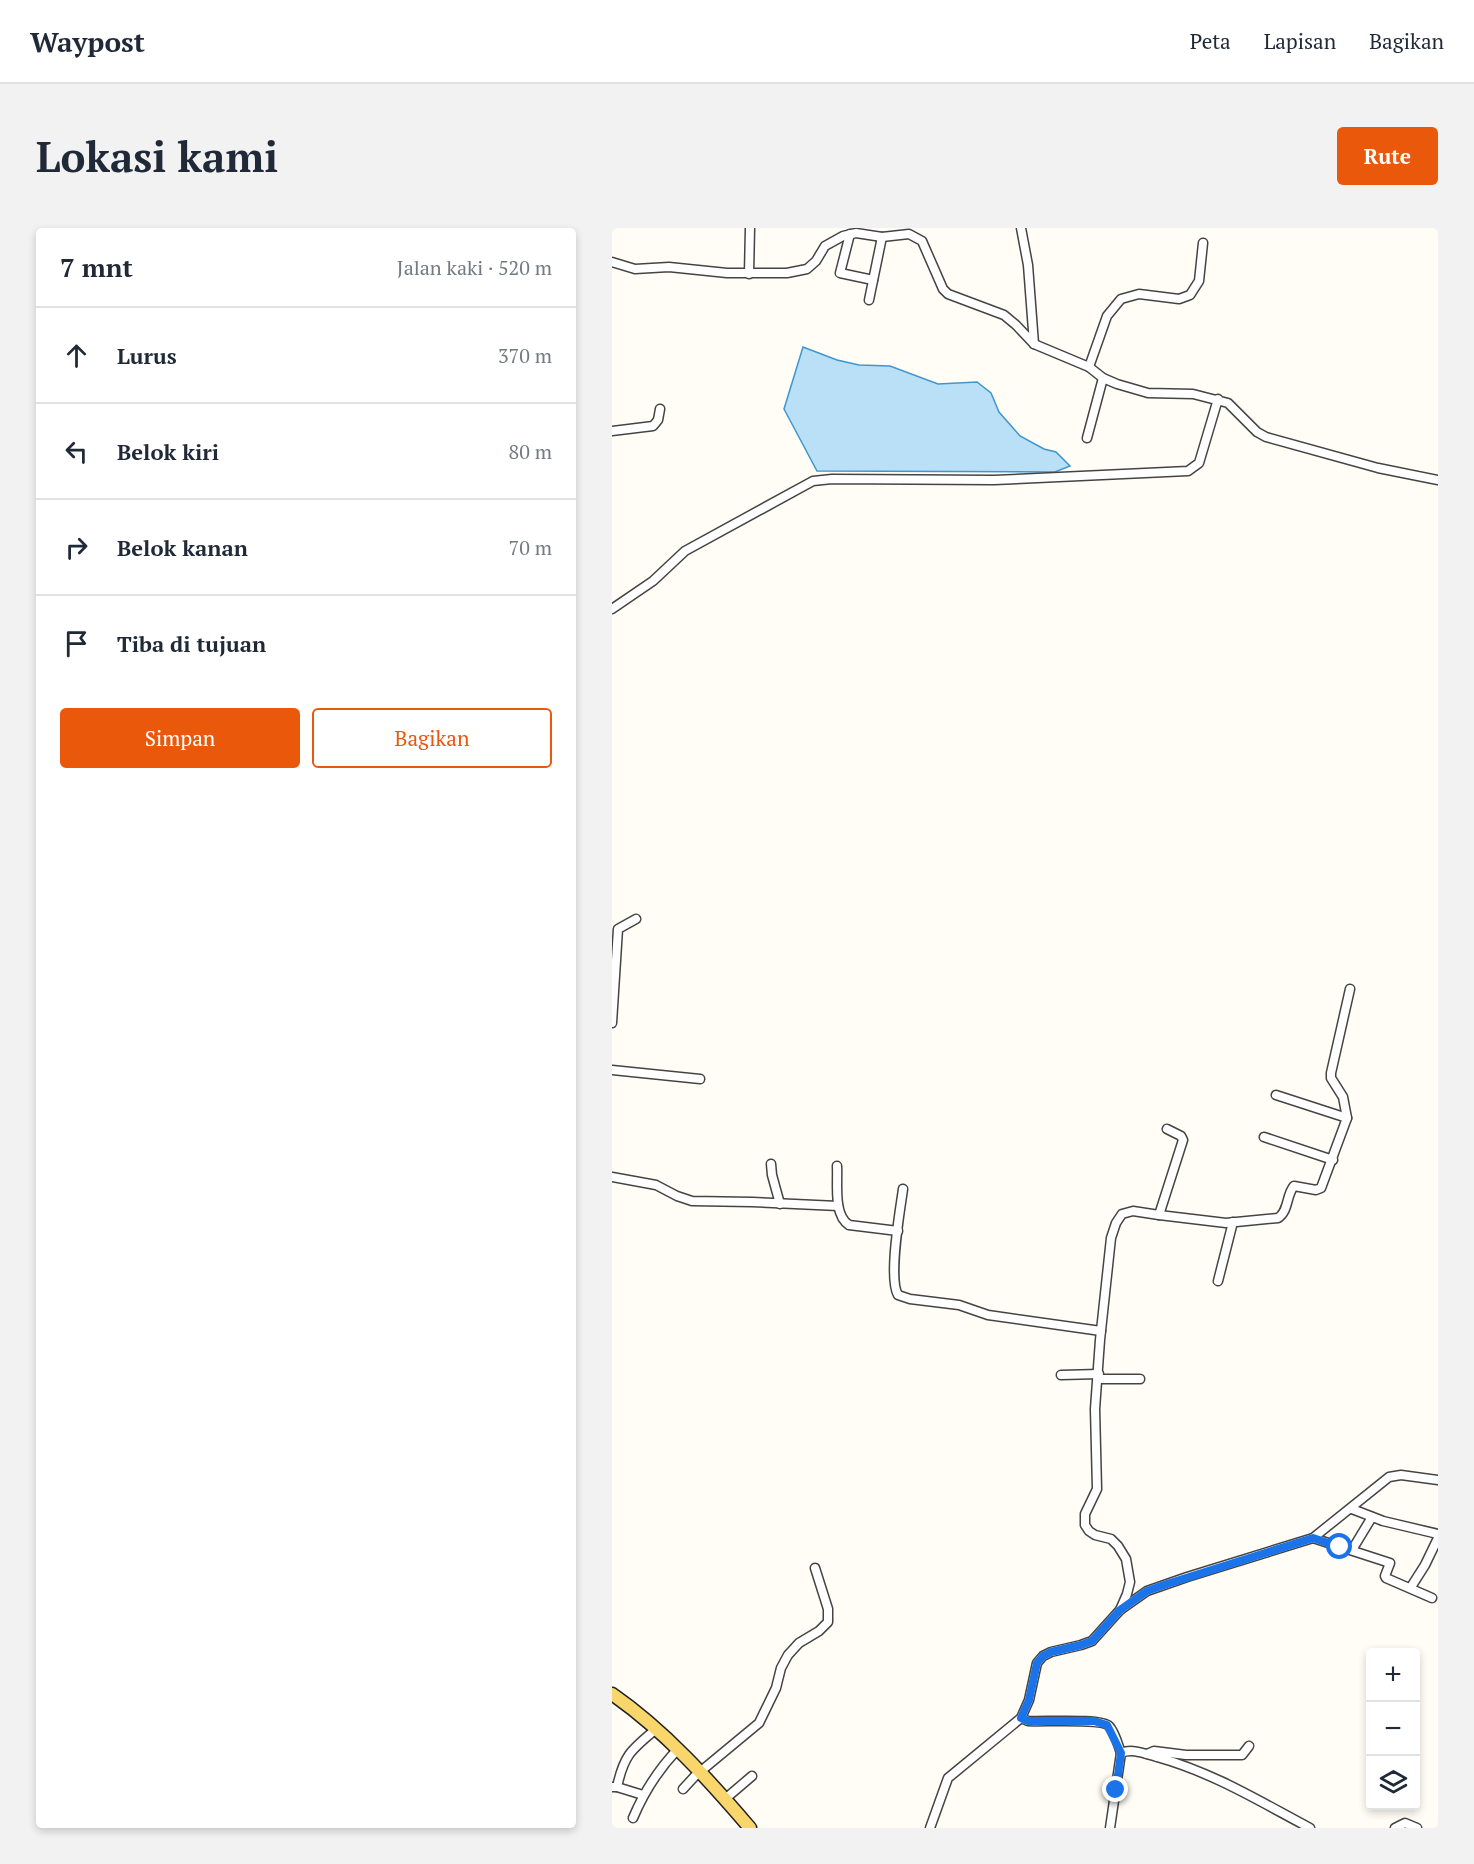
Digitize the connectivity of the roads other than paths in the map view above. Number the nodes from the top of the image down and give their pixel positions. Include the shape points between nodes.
1 (750, 228) edge
2 (1021, 228) edge
3 (909, 231) edge
4 (849, 234) junction
5 (882, 237) junction
6 (1203, 243) dead end
7 (612, 262) edge
8 (749, 274) junction
9 (873, 280) junction
10 (869, 300) dead end
11 (1034, 344) junction
12 (1089, 367) junction
13 (1104, 378) junction
14 (1218, 399) junction
15 (660, 410) dead end
16 (612, 431) edge
17 (1087, 438) dead end
18 (1438, 480) edge
19 (612, 609) edge
20 (636, 919) dead end
21 (615, 928) edge
22 (614, 981) edge
23 (1350, 989) dead end
24 (612, 1023) edge
25 (612, 1070) edge
26 (700, 1079) dead end
27 (1276, 1095) dead end
28 (1347, 1118) junction
29 (1167, 1129) dead end
30 (1264, 1137) dead end
31 (1333, 1160) junction
32 (771, 1164) dead end
33 (837, 1166) dead end
34 (612, 1177) edge
35 (903, 1189) dead end
36 (780, 1204) junction
37 (838, 1206) junction
38 (1159, 1215) junction
39 (1233, 1222) junction
40 (898, 1231) junction
41 (1218, 1281) dead end
42 (1101, 1331) junction
43 (1060, 1375) dead end
44 (1099, 1376) junction
45 (1140, 1379) dead end
46 (1438, 1480) edge
47 (1352, 1509) junction
48 (1372, 1517) junction
49 (1438, 1536) edge
50 (1313, 1538) junction
51 (1352, 1550) junction
52 (815, 1568) dead end
53 (1411, 1587) junction
54 (1432, 1598) dead end
55 (1120, 1610) junction
56 (613, 1697) edge
57 (1021, 1718) junction
58 (655, 1730) junction
59 (1249, 1746) dead end
60 (677, 1750) junction
61 (1121, 1753) junction
62 (1146, 1754) junction
63 (699, 1773) junction
64 (752, 1776) dead end
65 (614, 1787) edge
66 (683, 1789) dead end
67 (643, 1795) junction
68 (725, 1798) junction
69 (633, 1818) dead end
70 (750, 1828) edge
71 (930, 1828) edge
72 (1110, 1828) edge
73 (1310, 1828) edge
74 (1395, 1828) edge
75 (1417, 1828) edge

1 - 8 street
2 - 11 street
3 - 5 street
3 - 11 street via 922,241 948,294 1004,315
4 - 5 street
4 - 8 street via 825,246 807,269
4 - 9 street via 840,273
5 - 9 street
6 - 12 street via 1199,281 1190,295 1179,299 1139,294 1120,299 1107,316
7 - 8 street via 635,269 669,267
9 - 10 street
11 - 12 street
12 - 13 street
13 - 14 street via 1148,393
13 - 17 street
14 - 18 street via 1228,403 1266,437
14 - 19 street via 1199,463 1188,471 994,480 813,481 685,551 653,581
15 - 16 street via 653,426
20 - 21 street
21 - 22 street
22 - 24 street
23 - 28 street via 1331,1073 1343,1097
25 - 26 street
27 - 28 street
28 - 31 street
29 - 38 street via 1183,1140
30 - 31 street
31 - 39 street via 1321,1188 1292,1188 1281,1217
32 - 36 street
33 - 37 street
34 - 36 street via 656,1185 692,1201
35 - 40 street
36 - 37 street
37 - 40 street via 849,1226
38 - 39 street
38 - 42 street via 1133,1210 1118,1218 1111,1238
39 - 41 street
40 - 42 street via 894,1285 902,1297 959,1305 988,1315
42 - 44 street
43 - 44 street
44 - 45 street
44 - 55 street via 1095,1409 1098,1482 1085,1514 1085,1525 1095,1535 1111,1539 1126,1559 1130,1582
46 - 47 street via 1395,1476 1378,1485
47 - 48 street
47 - 50 street
48 - 49 street
48 - 51 street
49 - 53 street
50 - 51 street
50 - 55 street via 1147,1591
51 - 53 street via 1390,1563 1385,1576
52 - 63 street via 828,1609 828,1622 788,1654 759,1723
53 - 54 street
55 - 57 street via 1092,1641 1043,1656 1037,1663
56 - 58 main road via 637,1712
57 - 61 street via 1105,1724
57 - 71 street via 948,1778
58 - 60 main road
58 - 65 street via 628,1753
59 - 62 street via 1242,1755 1154,1751
60 - 63 main road
60 - 67 street
61 - 62 street via 1130,1750
61 - 72 street
62 - 73 street via 1204,1773
63 - 66 street
63 - 68 main road
64 - 68 street
65 - 67 street
67 - 69 street
68 - 70 main road
74 - 75 street via 1405,1823

